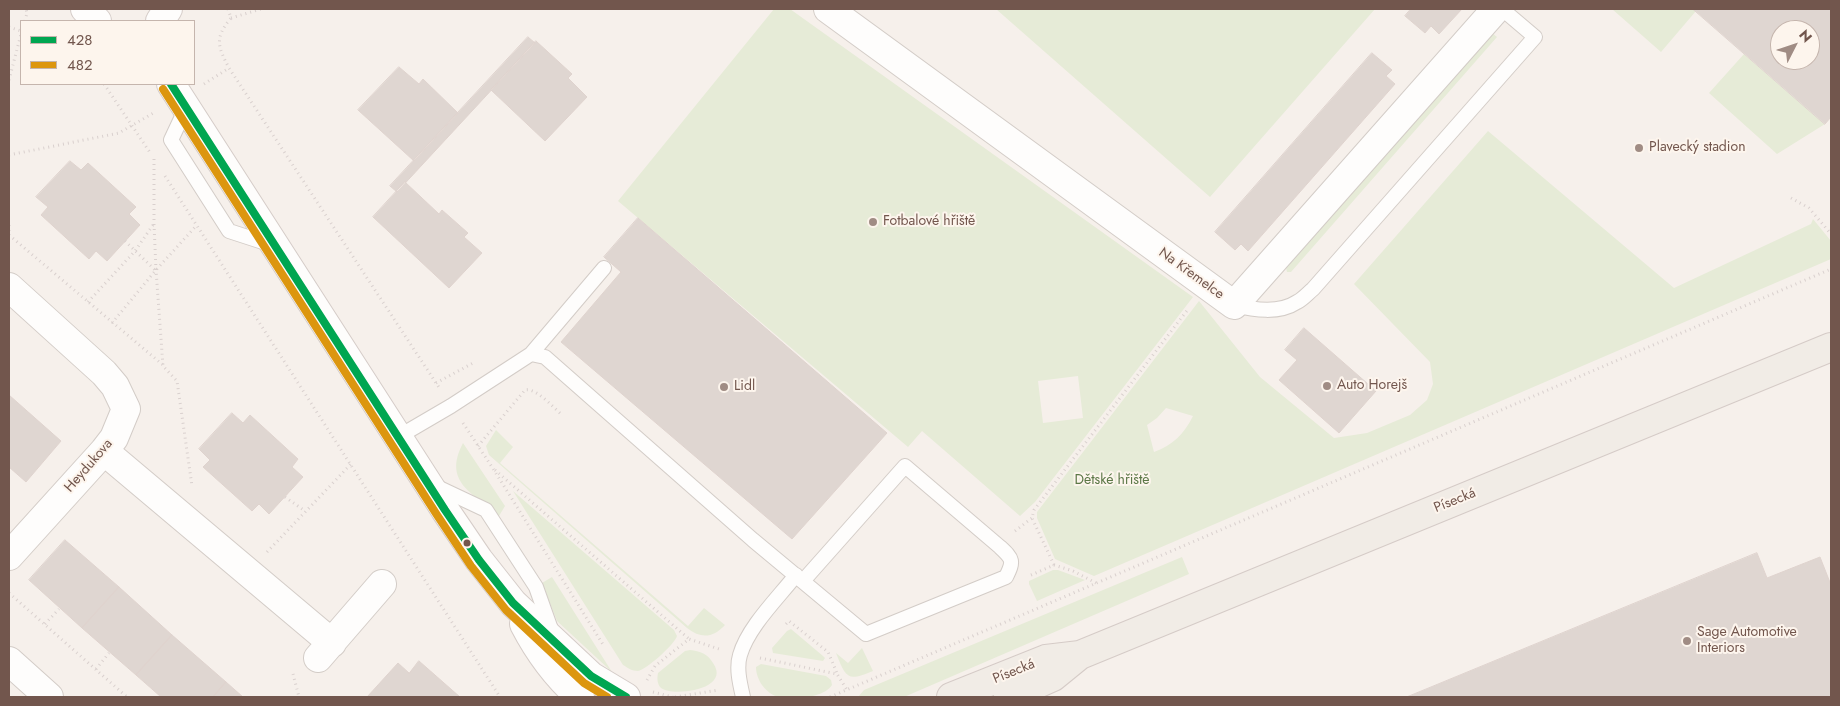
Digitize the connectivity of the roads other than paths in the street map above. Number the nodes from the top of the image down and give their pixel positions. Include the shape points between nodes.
1 (85, 9) edge
2 (168, 9) edge
3 (828, 9) edge
4 (1496, 9) edge
5 (1502, 9) edge
6 (96, 20) edge
7 (161, 20) edge
8 (172, 85) edge
9 (604, 268) dead end
10 (9, 287) edge
11 (1234, 305) junction
12 (1831, 347) edge
13 (531, 354) junction
14 (398, 437) junction
15 (104, 451) junction
16 (427, 482) junction
17 (9, 556) edge
18 (800, 578) junction
19 (382, 584) dead end
20 (513, 603) junction
21 (554, 640) junction
22 (1080, 655) junction
23 (9, 661) edge
24 (639, 691) edge
25 (49, 697) edge
26 (580, 697) edge
27 (743, 697) edge
28 (951, 697) edge
29 (1008, 697) edge

1 - 6 street
2 - 7 street
3 - 11 street, Na Křemelce
4 - 11 street, Na Křemelce
5 - 11 lane via 1535,37 1313,289 1296,303 1274,310
8 - 14 street
9 - 13 lane
10 - 15 street, Heydukova via 115,386 126,409 114,438
12 - 22 main road, Písecká
13 - 14 lane
13 - 18 lane via 545,356
14 - 16 street
15 - 17 street, Heydukova
15 - 19 street via 248,573 325,651
16 - 20 street via 479,560
16 - 21 lane via 486,510 536,587
18 - 18 lane via 866,634 1006,577 1012,566 1010,556 905,466
18 - 27 lane via 758,621 747,639 738,669
20 - 21 street
20 - 26 street via 536,648
21 - 24 street via 591,676
22 - 28 main road, Písecká via 1046,659
22 - 29 main road, Písecká via 1054,677
23 - 25 street

